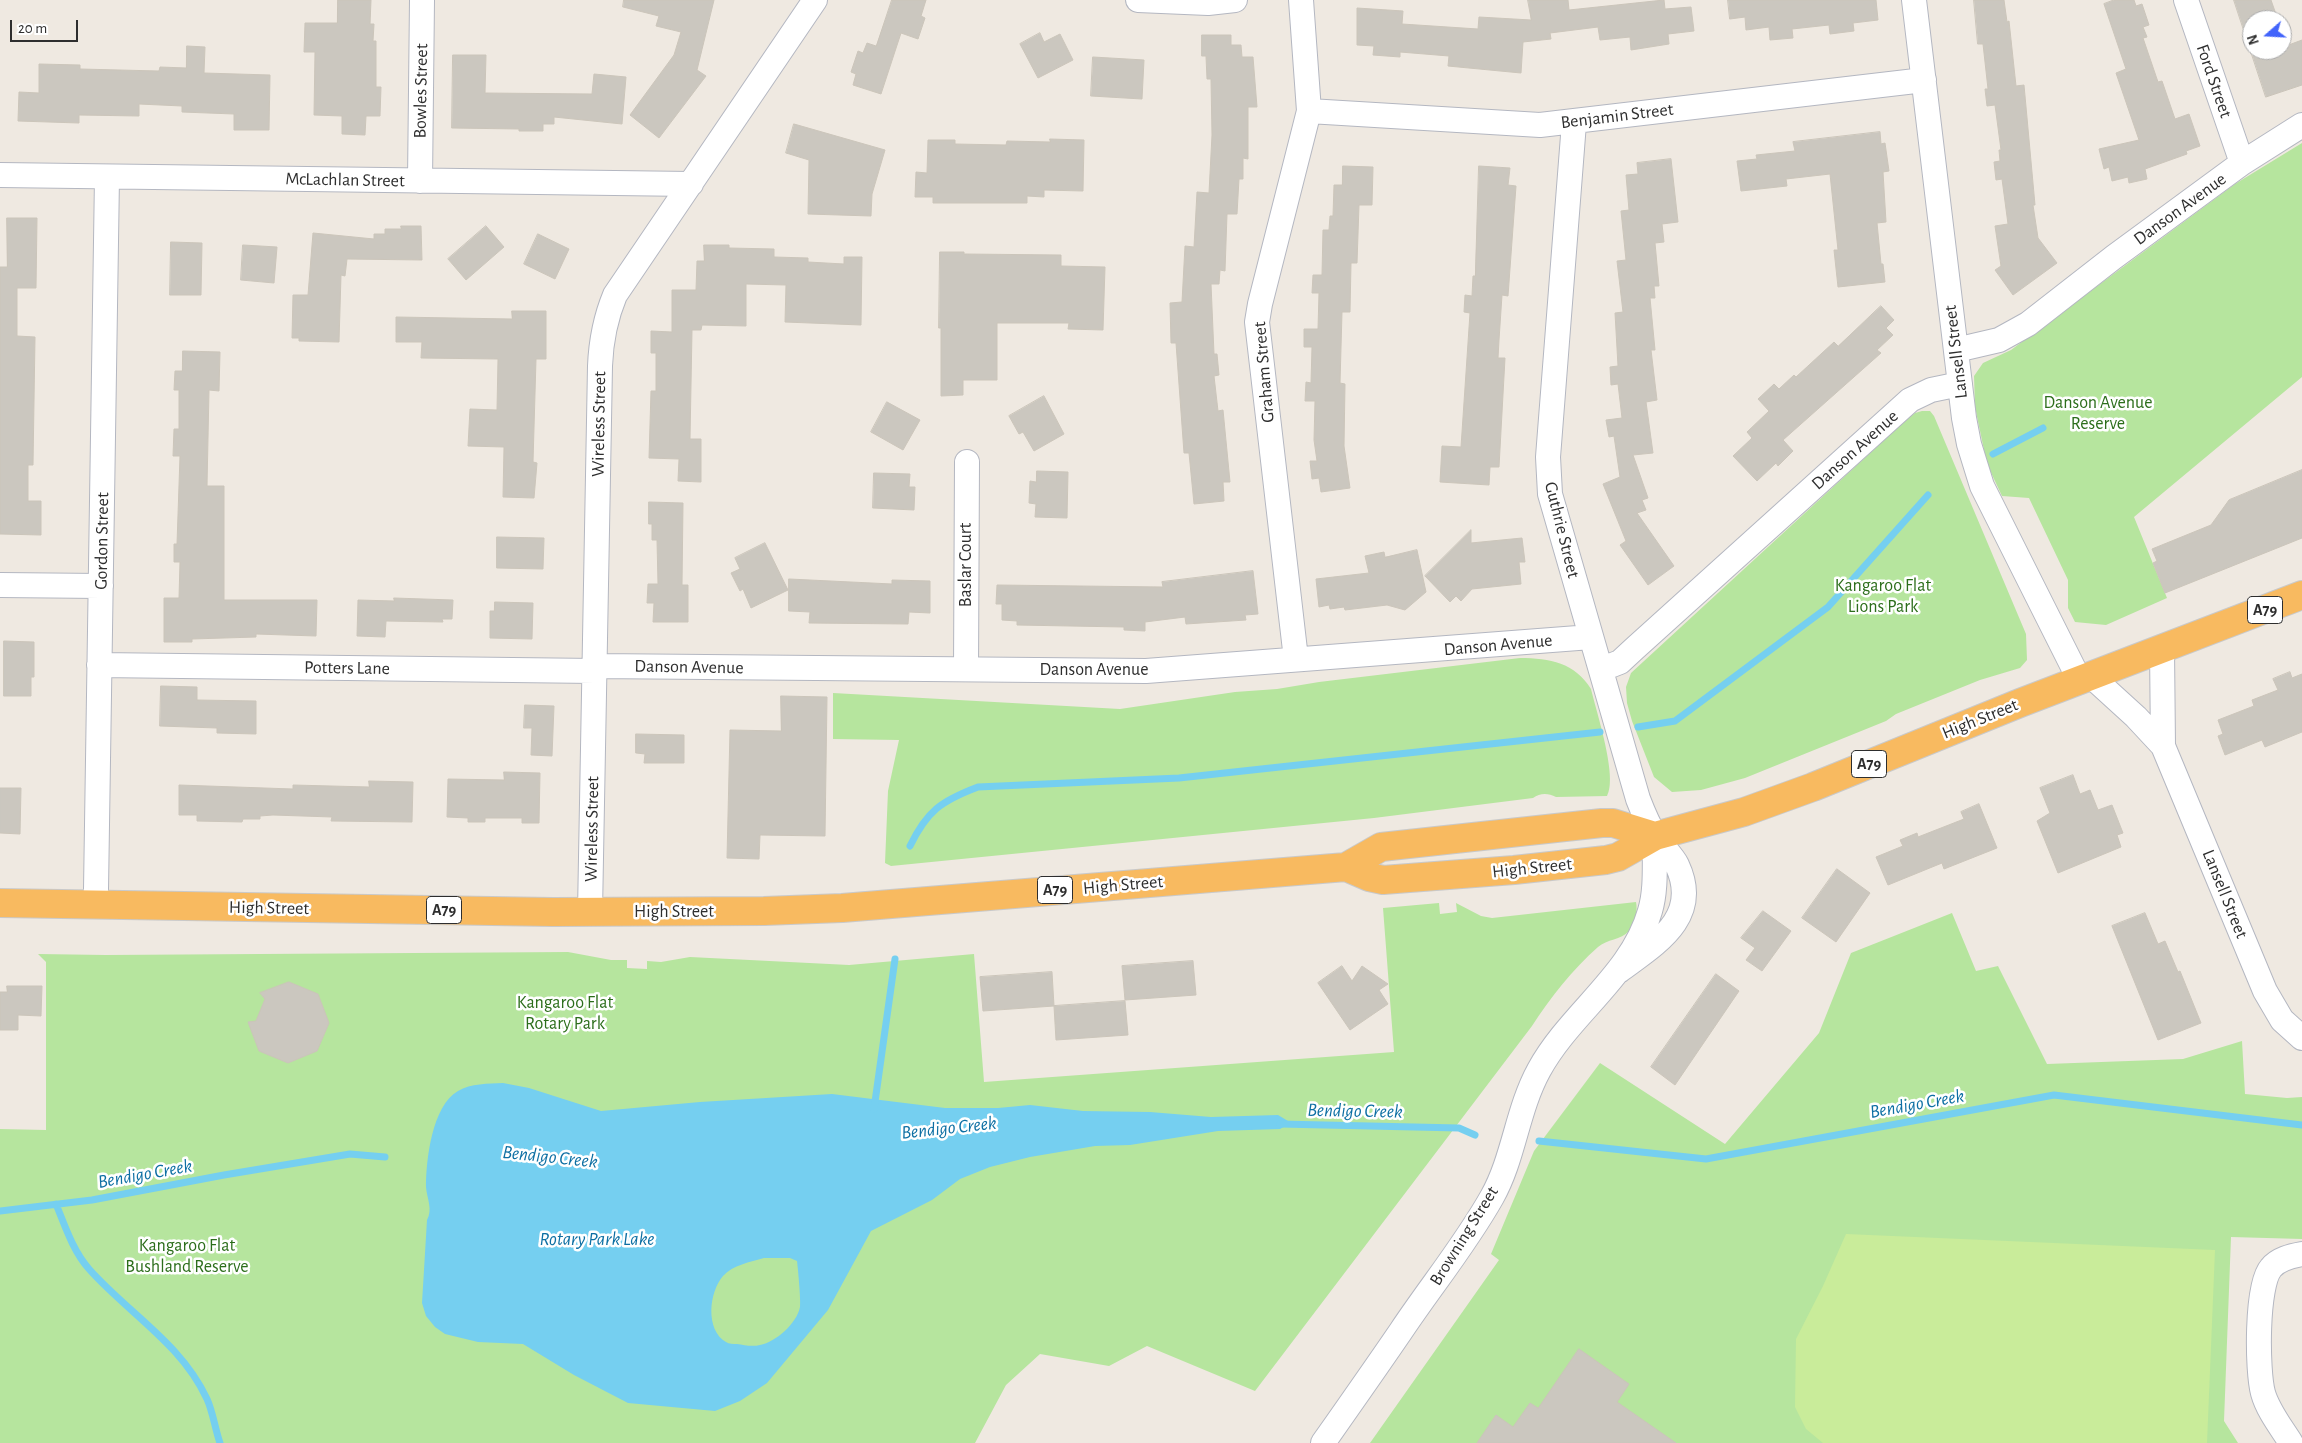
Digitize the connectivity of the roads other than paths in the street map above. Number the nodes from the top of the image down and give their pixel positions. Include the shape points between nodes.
1 (422, 0) edge
2 (815, 0) edge
3 (1138, 0) edge
4 (1235, 0) edge
5 (1301, 0) edge
6 (1914, 0) edge
7 (2186, 0) edge
8 (1924, 80) junction
9 (1309, 111) junction
10 (1574, 122) junction
11 (2302, 125) edge
12 (2242, 163) junction
13 (0, 175) edge
14 (107, 177) junction
15 (420, 181) junction
16 (691, 184) junction
17 (1956, 350) junction
18 (1960, 384) junction
19 (966, 462) dead end
20 (0, 585) edge
21 (101, 586) junction
22 (2302, 595) edge
23 (1591, 637) junction
24 (2162, 649) junction
25 (1296, 659) junction
26 (99, 665) junction
27 (596, 669) junction
28 (966, 669) junction
29 (1602, 670) junction
30 (2085, 679) junction
31 (2163, 746) junction
32 (1655, 836) junction
33 (1346, 867) junction
34 (0, 903) edge
35 (94, 905) junction
36 (590, 912) junction
37 (1619, 971) junction
38 (2300, 1036) edge
39 (2302, 1254) edge
40 (1323, 1443) edge
41 (2291, 1443) edge

1 - 15 street, Bowles Street
2 - 16 street, Wireless Street
3 - 4 street via 1208,3
5 - 9 street, Graham Street
6 - 8 street, Lansell Street
7 - 12 street, Ford Street
8 - 10 street, Benjamin Street
8 - 17 street, Lansell Street
9 - 10 street, Benjamin Street via 1514,124
9 - 25 street, Graham Street via 1257,322
10 - 23 street, Guthrie Street via 1548,474 1555,517
11 - 12 street, Danson Avenue
12 - 17 street, Danson Avenue via 2028,324 2000,340
13 - 14 street, McLachlan Street
14 - 15 street, McLachlan Street
14 - 21 street, Gordon Street
15 - 16 street, McLachlan Street
16 - 27 street, Wireless Street via 615,295 601,340
17 - 18 street, Lansell Street
18 - 29 street, Danson Avenue via 1931,390 1910,400 1634,650 1620,662
18 - 30 street, Lansell Street via 1969,444 1982,486
19 - 28 street, Baslar Court
20 - 21 street
21 - 26 street, Gordon Street
22 - 24 highway, High Street / A79
23 - 25 street, Danson Avenue
23 - 29 street, Guthrie Street
24 - 30 highway, High Street / A79
24 - 31 street, Lansell Street
25 - 28 street, Danson Avenue via 1146,671
26 - 27 street, Potters Lane
26 - 35 street, Gordon Street
27 - 28 street, Danson Avenue
27 - 36 street, Wireless Street
29 - 32 street, Guthrie Street via 1638,799
30 - 31 street, Lansell Street via 2136,717
30 - 32 highway, High Street / A79 via 1778,800
31 - 38 street, Lansell Street via 2265,991 2282,1020
32 - 33 highway, High Street / A79 via 1613,823 1602,823 1381,848
32 - 33 highway, High Street / A79 via 1618,857 1606,860 1514,870 1383,880
32 - 37 street, Browning Street via 1651,910 1636,945
32 - 37 street, Browning Street via 1676,864 1684,905 1678,920 1667,933
33 - 36 highway, High Street / A79 via 842,908
34 - 35 highway, High Street / A79
35 - 36 highway, High Street / A79
37 - 40 street, Browning Street via 1554,1044 1527,1097 1493,1196
39 - 41 street via 2279,1261 2270,1268 2261,1292 2259,1377 2271,1411

